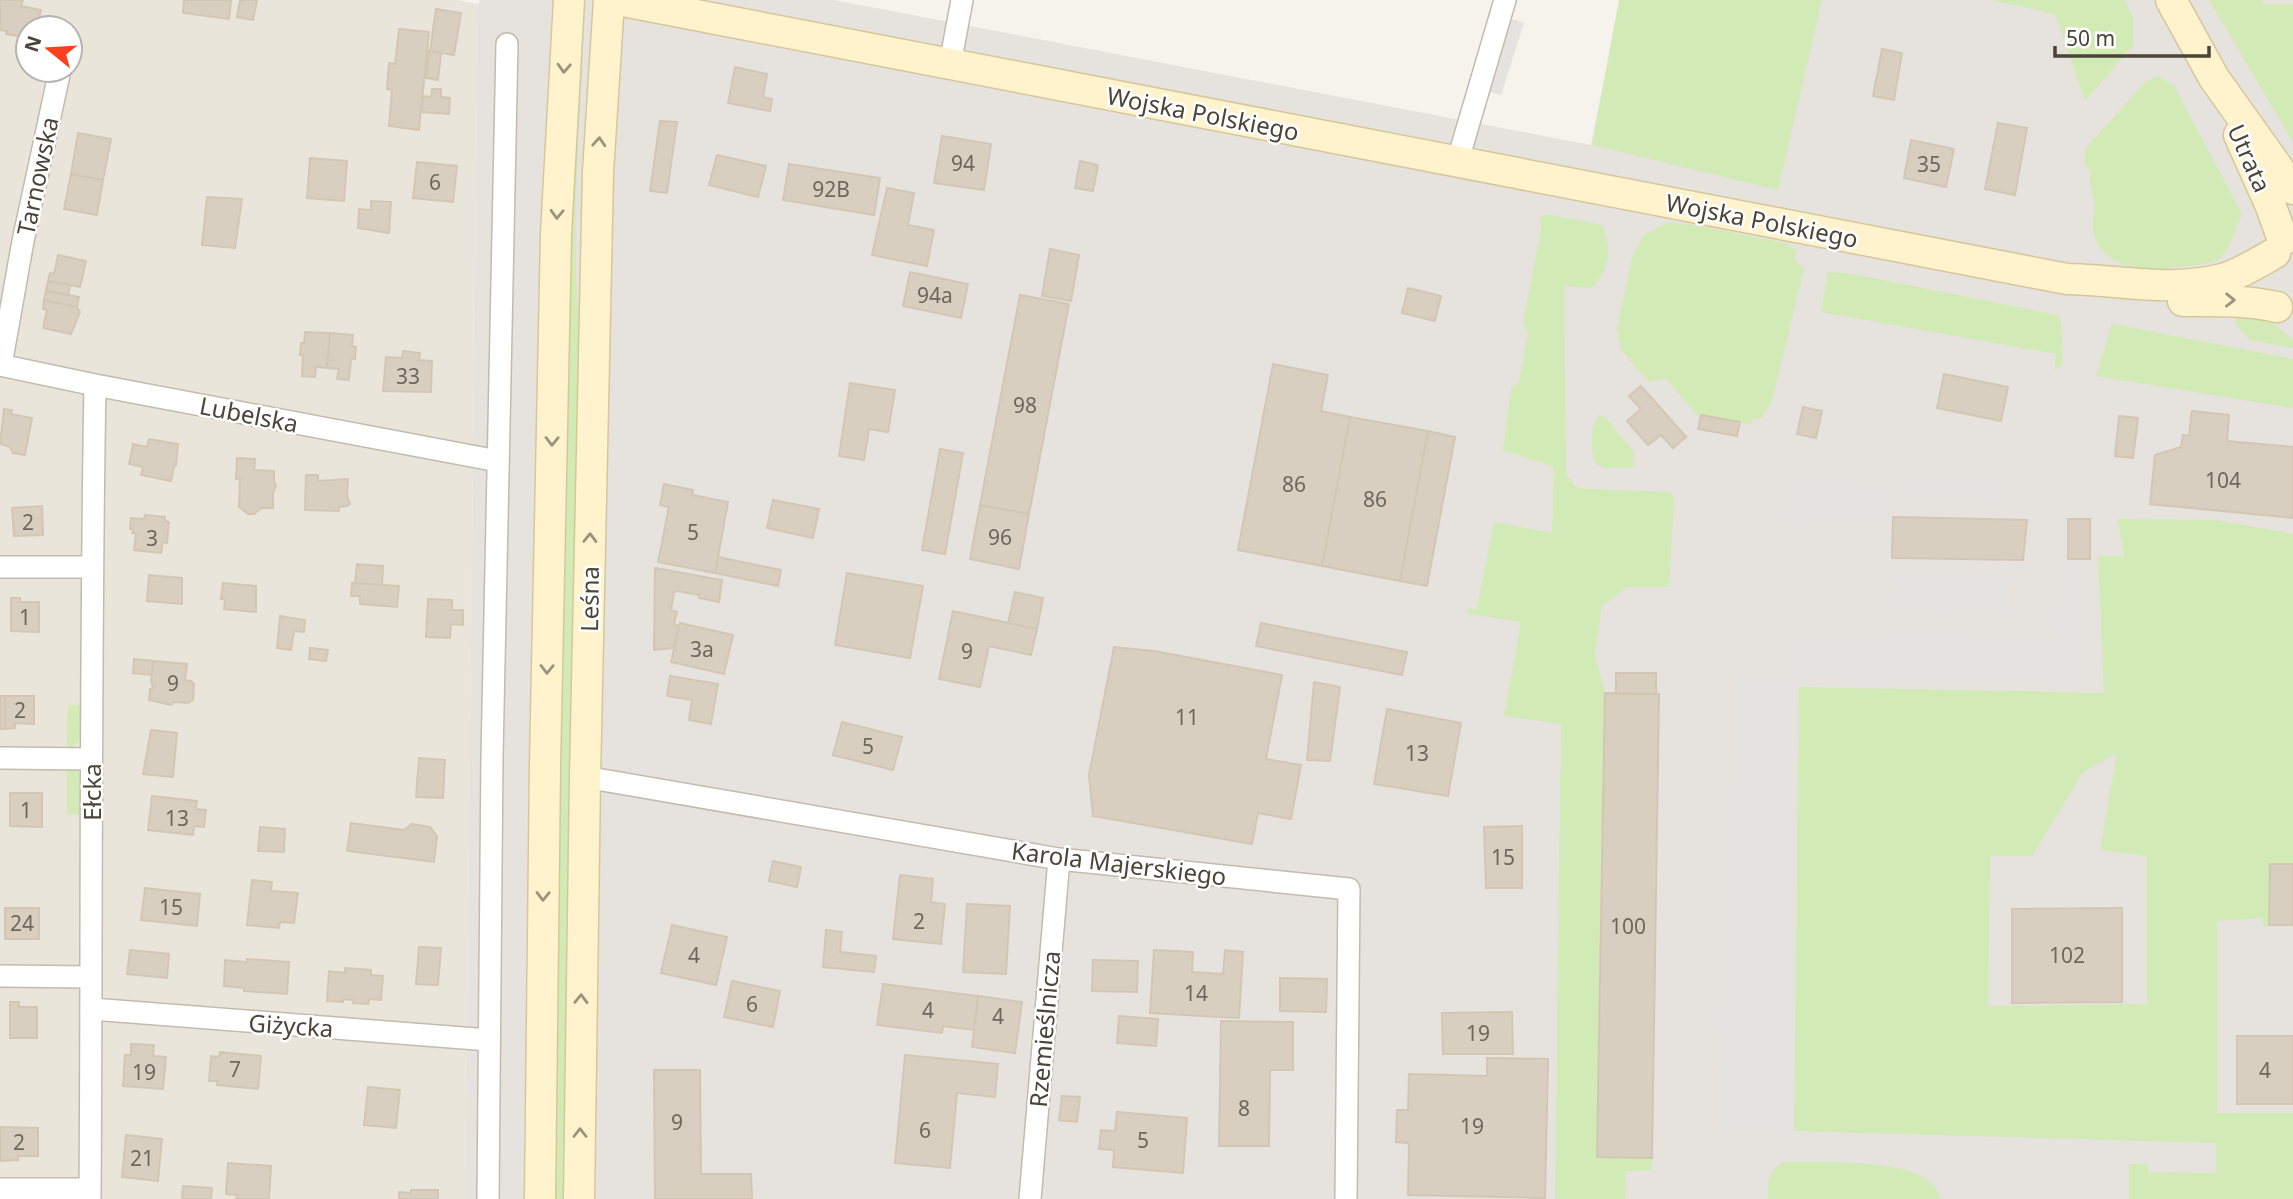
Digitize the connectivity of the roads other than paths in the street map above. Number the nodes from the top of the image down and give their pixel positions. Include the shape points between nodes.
1 (569, 0) edge
2 (609, 0) edge
3 (618, 0) edge
4 (962, 0) edge
5 (1505, 0) edge
6 (2171, 0) edge
7 (507, 44) dead end
8 (950, 64) junction
9 (2214, 78) junction
10 (57, 84) edge
11 (1457, 163) junction
12 (2293, 189) edge
13 (2283, 242) edge
14 (2067, 279) junction
15 (2285, 316) edge
16 (0, 365) edge
17 (95, 385) junction
18 (498, 461) junction
19 (0, 567) edge
20 (91, 567) junction
21 (0, 758) edge
22 (91, 759) junction
23 (585, 777) junction
24 (1059, 859) junction
25 (0, 976) edge
26 (91, 977) junction
27 (92, 1009) junction
28 (489, 1040) junction
29 (0, 1189) edge
30 (90, 1194) edge
31 (488, 1199) edge
32 (540, 1199) edge
33 (579, 1199) edge
34 (1030, 1199) edge
35 (1346, 1199) edge

1 -> 32 main road, Leśna via 556,234
23 -> 2 main road, Leśna via 598,172
3 - 8 main road, Wojska Polskiego
4 - 8 street
5 - 11 street
6 - 9 main road, Utrata
7 - 18 street
8 - 11 main road, Wojska Polskiego
9 - 12 main road, Utrata
9 - 13 main road, Utrata
10 - 16 street, Tarnowska
11 - 14 main road, Wojska Polskiego
13 - 14 main road, Wojska Polskiego via 2246,269 2191,284
13 - 15 main road via 2269,280
14 -> 15 main road, Wojska Polskiego via 2105,295 2136,300 2250,301
16 - 17 street, Lubelska
17 - 18 street, Lubelska
17 - 20 street, Ełcka
18 - 28 street
19 - 20 street
20 - 22 street, Ełcka
21 - 22 street
22 - 26 street, Ełcka
23 - 24 street, Karola Majerskiego
33 -> 23 main road, Leśna
24 - 34 street, Rzemieślnicza
24 - 35 street, Karola Majerskiego via 1349,889
25 - 26 street
26 - 27 street, Ełcka
27 - 28 street, Giżycka
27 - 30 street, Ełcka
28 - 31 street
29 - 30 street

